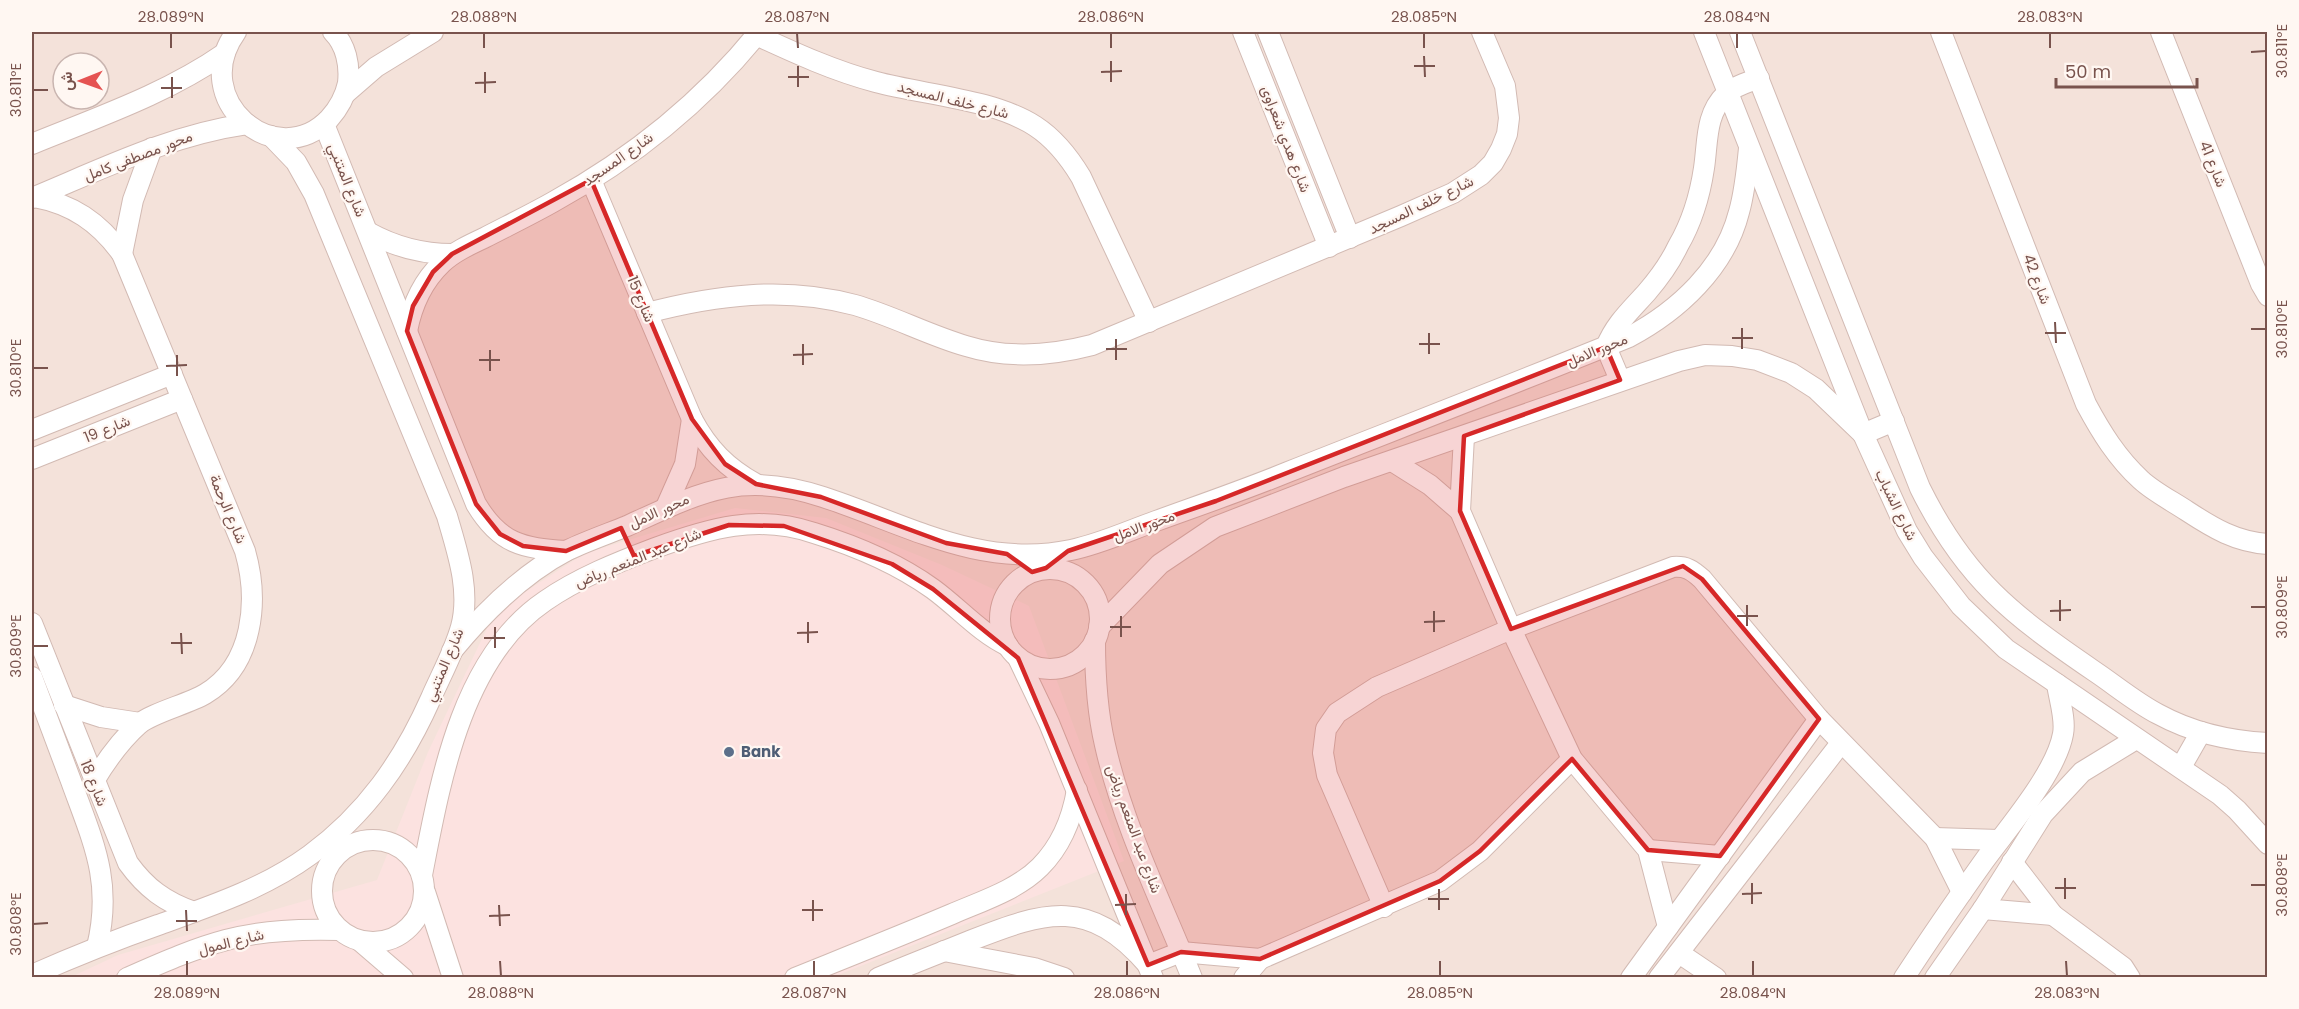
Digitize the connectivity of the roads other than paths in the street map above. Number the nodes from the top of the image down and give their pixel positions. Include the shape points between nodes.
1 (236, 32) edge
2 (333, 32) edge
3 (433, 32) edge
4 (1243, 32) edge
5 (1268, 32) edge
6 (1482, 32) edge
7 (1704, 32) edge
8 (1740, 32) edge
9 (1941, 32) edge
10 (2160, 32) edge
11 (758, 33) edge
12 (225, 53) junction
13 (1759, 78) junction
14 (1728, 92) junction
15 (346, 93) junction
16 (246, 124) junction
17 (324, 124) junction
18 (271, 136) junction
19 (32, 144) edge
20 (152, 148) junction
21 (1749, 148) junction
22 (591, 180) junction
23 (33, 197) edge
24 (368, 232) junction
25 (1350, 238) junction
26 (1329, 247) junction
27 (122, 254) junction
28 (452, 254) junction
29 (2268, 296) edge
30 (647, 313) junction
31 (1149, 322) junction
32 (407, 331) junction
33 (1606, 347) junction
34 (172, 374) junction
35 (1620, 380) junction
36 (182, 399) junction
37 (692, 419) junction
38 (1894, 421) junction
39 (32, 430) edge
40 (1863, 434) junction
41 (1464, 436) junction
42 (32, 459) edge
43 (1392, 461) junction
44 (756, 484) junction
45 (476, 504) junction
46 (666, 507) junction
47 (1460, 511) junction
48 (447, 516) junction
49 (621, 528) junction
50 (2268, 544) edge
51 (566, 551) junction
52 (1068, 551) junction
53 (1007, 554) junction
54 (634, 556) junction
55 (1039, 570) junction
56 (32, 623) edge
57 (1511, 629) junction
58 (1097, 634) junction
59 (452, 651) junction
60 (1013, 652) junction
61 (32, 677) edge
62 (2057, 684) junction
63 (64, 705) junction
64 (1819, 719) junction
65 (140, 723) junction
66 (2201, 732) junction
67 (2136, 739) junction
68 (1841, 743) junction
69 (2268, 743) edge
70 (1572, 759) junction
71 (2181, 767) junction
72 (94, 782) junction
73 (1077, 790) junction
74 (364, 806) junction
75 (2035, 809) junction
76 (1935, 838) junction
77 (364, 840) junction
78 (2000, 840) junction
79 (2268, 843) edge
80 (118, 844) junction
81 (1648, 850) junction
82 (97, 851) junction
83 (1720, 856) junction
84 (2012, 862) junction
85 (280, 874) junction
86 (324, 878) junction
87 (423, 882) junction
88 (1962, 892) junction
89 (1384, 907) junction
90 (1983, 909) junction
91 (194, 912) junction
92 (2053, 915) junction
93 (1668, 927) junction
94 (339, 930) junction
95 (360, 941) junction
96 (888, 941) junction
97 (97, 947) junction
98 (944, 951) junction
99 (1181, 952) junction
100 (1679, 953) junction
101 (1260, 959) junction
102 (900, 969) junction
103 (1150, 971) edge
104 (32, 975) edge
105 (127, 978) edge
106 (403, 978) edge
107 (453, 978) edge
108 (795, 978) edge
109 (878, 978) edge
110 (1064, 978) edge
111 (1191, 978) edge
112 (1244, 978) edge
113 (1631, 978) edge
114 (1659, 978) edge
115 (1716, 978) edge
116 (1904, 978) edge
117 (1935, 978) edge
118 (2130, 978) edge

1 - 12 street
2 - 15 street via 346,54
3 - 15 street via 376,67
4 - 26 street, شارع هدي شعراوى
5 - 25 street, شارع هدي شعراوى
6 - 25 street, شارع خلف المسجد via 1508,101 1507,134 1493,163 1453,193
7 - 14 street, شارع الشباب
8 - 13 street, شارع الشباب
9 - 50 street, شارع 42 via 2097,426 2142,481 2218,531
10 - 29 street, شارع 41
11 - 22 street, شارع المسجد via 678,115
11 - 31 street, شارع خلف المسجد via 848,74 1000,110 1035,126 1054,141 1082,177
12 - 16 street via 222,84 235,113
12 - 19 street via 160,92
13 - 14 street
13 - 38 street, شارع الشباب
14 - 21 street, شارع الشباب
14 - 33 street via 1711,118 1691,220 1665,269 1615,327
15 - 17 street via 338,110
16 - 18 street
16 - 20 street, محور مصطفى كامل via 196,133
17 - 18 street via 308,133
17 - 24 street, شارع المتنبي
18 - 48 street, شارع المتنبي via 296,162 314,194
20 - 23 street, محور مصطفى كامل
20 - 27 street via 133,200
21 - 33 street, محور الامل via 1739,214 1730,237 1704,278 1650,326
21 - 40 street, شارع الشباب
22 - 28 street, شارع المسجد
22 - 30 street, شارع 15
23 - 27 street, شارع الرحمة via 60,203 84,215
24 - 28 street via 400,247
24 - 32 street, شارع المتنبي
25 - 26 street, شارع خلف المسجد
26 - 31 street, شارع خلف المسجد
27 - 34 street, شارع الرحمة
28 - 32 street, شارع المسجد via 433,272 419,294
30 - 31 street, شارع خلف المسجد via 713,298 794,295 854,305 967,347 1023,355 1070,351
30 - 37 street, شارع 15
32 - 45 street, شارع المتنبي
33 - 35 street
33 - 52 street, محور الامل via 1216,501
34 - 36 street, شارع الرحمة
34 - 39 street, شارع 19
35 - 40 street via 1705,355 1757,360 1791,373 1816,389
35 - 41 street
36 - 42 street, شارع 19
36 - 65 street, شارع الرحمة via 245,551 253,605 246,641 230,672 206,693
37 - 44 street, شارع 15 via 712,451
37 - 46 street via 685,465
38 - 40 street
38 - 66 street, شارع الشباب via 1934,517 1991,593 2040,634 2156,714
40 - 62 street, شارع الشباب via 1907,531 1941,582 1998,642
41 - 43 street
41 - 47 street
43 - 47 street via 1430,484
43 - 58 street via 1215,527 1160,564
44 - 46 street, محور الامل via 703,493
44 - 53 street, محور الامل via 821,496 946,543
45 - 48 street
45 - 51 street, شارع المتنبي via 510,542
46 - 49 street, محور الامل
47 - 57 street
48 - 59 street, شارع المتنبي via 465,599
49 - 51 street, محور الامل
49 - 54 street
51 - 59 street, محور الامل via 507,593
52 - 53 street, محور الامل
52 - 55 street
53 - 55 street
54 - 60 street, شارع عبد المنعم رياض via 729,525 775,525 811,532 870,554 913,576
54 - 87 street, شارع عبد المنعم رياض via 543,602 496,651 452,744 435,805
55 - 58 street via 1061,570 1087,585 1097,604
55 - 60 street via 1014,584 1002,603 1001,633
56 - 63 street, شارع 18
57 - 64 street via 1683,566 1702,579
57 - 70 street
57 - 89 street via 1377,687 1337,713 1326,729 1323,753 1327,775
58 - 60 street via 1086,653 1060,668 1031,665
58 - 99 street, شارع عبد المنعم رياض via 1100,718 1111,769 1125,814
59 - 74 street, شارع المتنبي via 412,737
60 - 73 street
61 - 82 street, شارع 18
62 - 67 street, شارع الشباب
62 - 75 street via 2064,730
63 - 65 street via 101,717
63 - 72 street, شارع 18
64 - 68 street
64 - 83 street
65 - 72 street, شارع الرحمة via 115,750
66 - 69 street, شارع الشباب
66 - 71 street
67 - 71 street, شارع الشباب
67 - 75 street via 2082,772
68 - 76 street
68 - 100 street
70 - 81 street
70 - 89 street via 1480,851 1440,881
71 - 79 street, شارع الشباب via 2237,810
72 - 80 street, شارع 18
73 - 96 street via 1073,813 1059,842 1023,881
73 - 103 street
74 - 77 street
74 - 85 street, شارع المتنبي via 325,844
75 - 78 street
75 - 84 street
76 - 78 street
76 - 88 street
77 - 86 street via 338,853
77 - 87 street via 393,843 406,851 416,862
78 - 88 street
80 - 82 street
80 - 91 street, شارع 18 via 140,880 174,905
81 - 83 street
81 - 93 street
82 - 97 street, شارع 18 via 104,890
83 - 93 street
84 - 90 street
84 - 92 street
85 - 86 street
85 - 91 street, شارع المتنبي
86 - 94 street via 324,906
87 - 95 street via 423,904 406,931 376,943
87 - 107 street
88 - 116 street
89 - 101 street
90 - 92 street
90 - 117 street
91 - 97 street, شارع المتنبي
92 - 118 street via 2123,967
93 - 113 street
94 - 95 street
94 - 105 street, شارع المول via 282,930 236,938 199,948
95 - 106 street
96 - 102 street
96 - 108 street
97 - 104 street, شارع المتنبي
98 - 102 street
98 - 103 street via 1017,922 1045,916 1075,917 1103,926 1128,942
98 - 110 street via 1034,968
99 - 101 street
99 - 103 street
99 - 111 street, شارع عبد المنعم رياض
100 - 114 street
100 - 115 street
101 - 112 street
102 - 109 street

